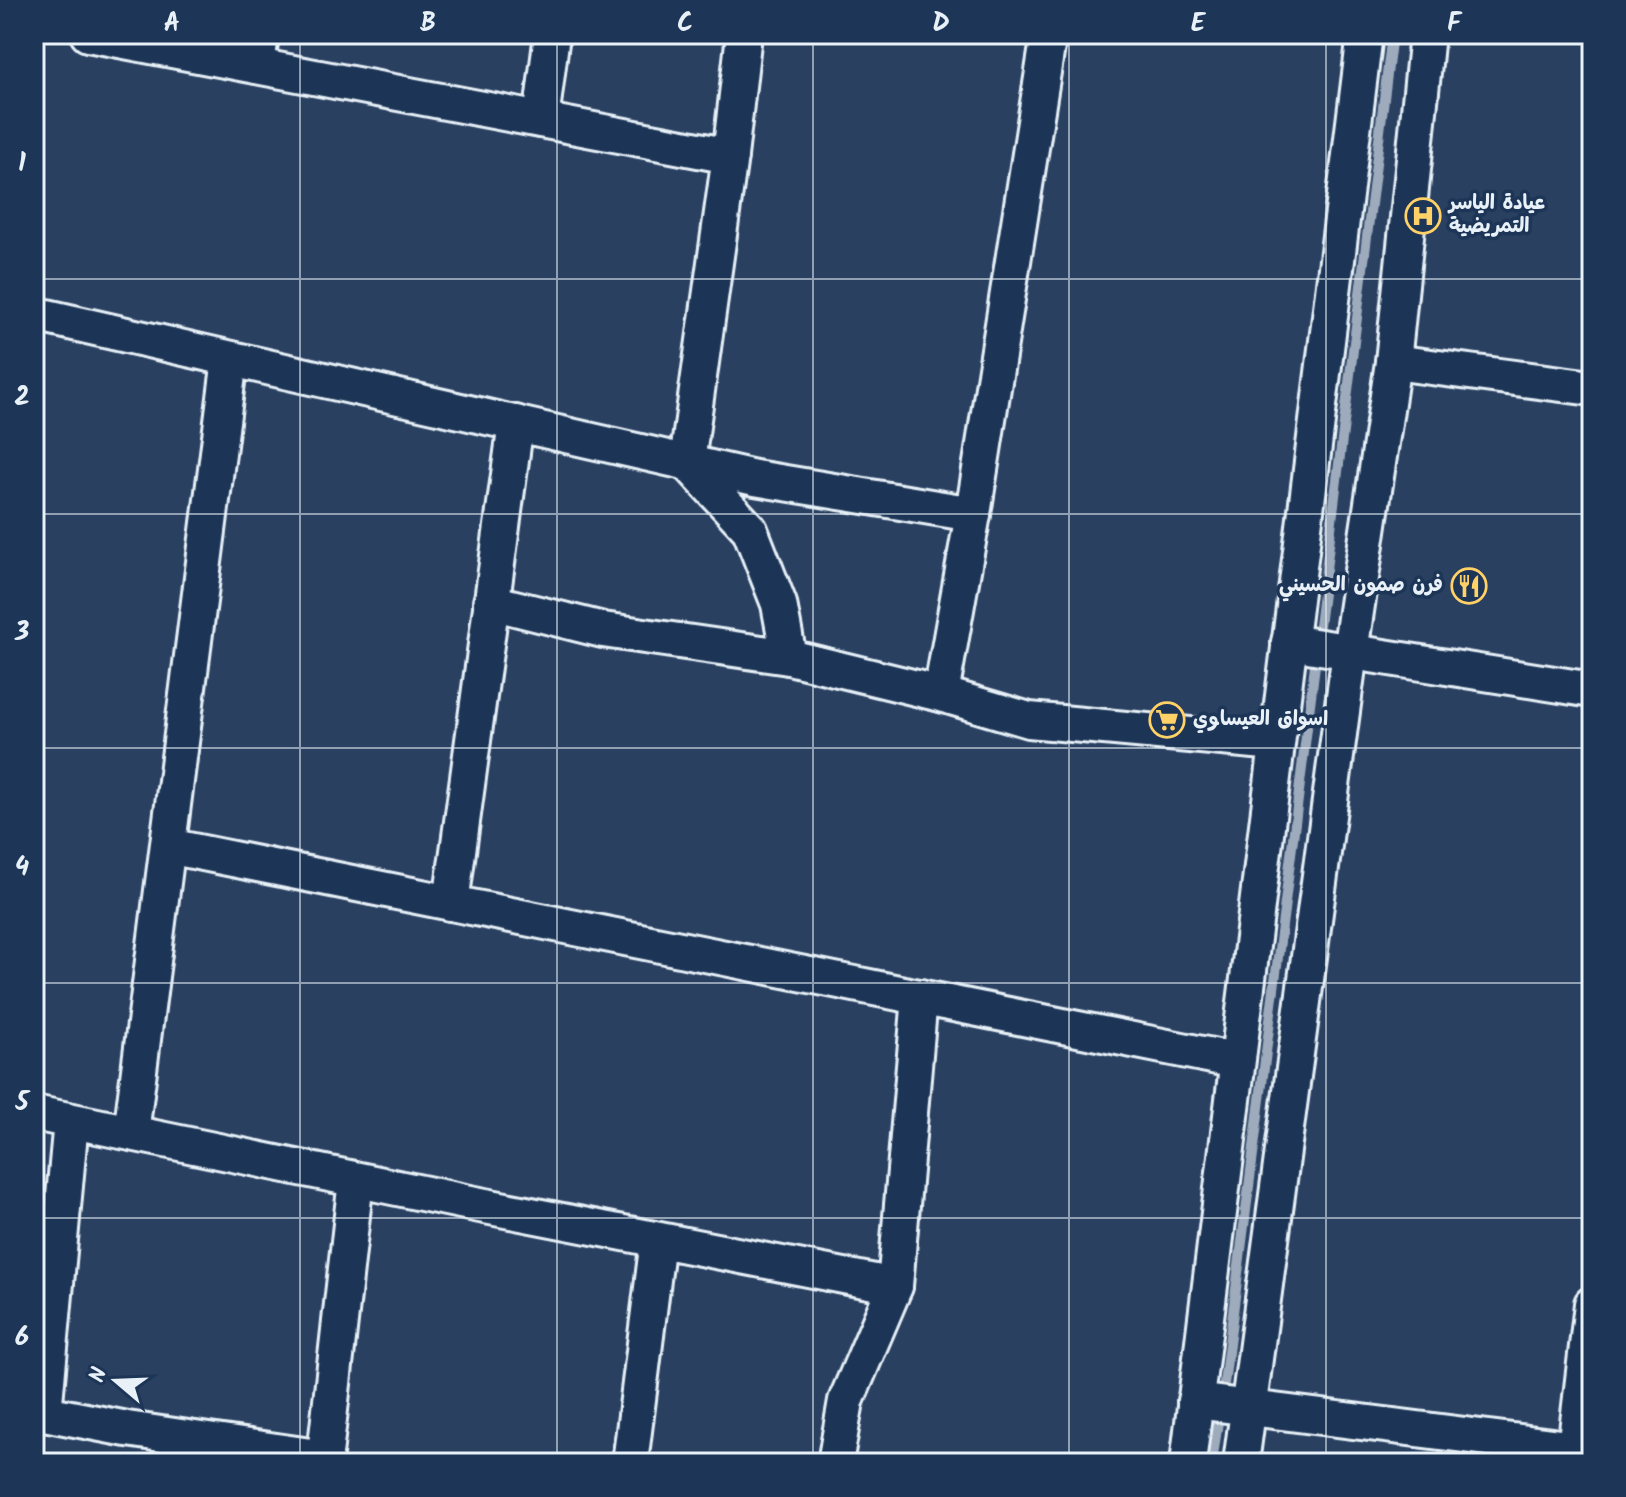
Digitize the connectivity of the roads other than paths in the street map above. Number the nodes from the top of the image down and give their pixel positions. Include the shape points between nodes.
1 (88, 34) edge
2 (552, 34) edge
3 (744, 34) edge
4 (1049, 34) edge
5 (1365, 34) edge
6 (1427, 34) edge
7 (259, 50) edge
8 (541, 120) junction
9 (730, 156) junction
10 (34, 314) edge
11 (230, 359) junction
12 (1393, 362) junction
13 (1592, 388) edge
14 (516, 423) junction
15 (687, 462) junction
16 (973, 514) junction
17 (491, 602) junction
18 (1289, 642) junction
19 (1350, 652) junction
20 (789, 657) junction
21 (1592, 690) edge
22 (941, 694) junction
23 (1276, 743) junction
24 (168, 846) junction
25 (451, 903) junction
26 (920, 997) junction
27 (1237, 1061) junction
28 (34, 1113) edge
29 (71, 1121) junction
30 (131, 1133) junction
31 (356, 1180) junction
32 (658, 1240) junction
33 (895, 1286) junction
34 (1592, 1304) edge
35 (1195, 1401) junction
36 (1247, 1407) junction
37 (39, 1412) edge
38 (1583, 1450) edge
39 (324, 1460) edge
40 (630, 1463) edge
41 (835, 1463) edge
42 (1188, 1463) edge
43 (1241, 1463) edge

1 - 7 street
2 - 8 street
3 - 9 street
4 - 16 street
5 - 18 street
6 - 12 street
7 - 8 street
8 - 9 street
9 - 15 street
10 - 11 street
11 - 14 street
11 - 24 street
12 - 13 street
12 - 19 street
14 - 15 street
14 - 17 street
15 - 16 street
15 - 20 street via 750,530 779,604
16 - 22 street
17 - 20 street via 603,630
17 - 25 street
18 - 19 street
18 - 23 street
19 - 21 street
19 - 36 street
20 - 22 street
22 - 23 street via 1029,720
23 - 27 street
24 - 25 street
24 - 30 street
25 - 26 street
26 - 27 street
26 - 33 street
27 - 35 street
28 - 29 street
29 - 30 street
29 - 37 street
30 - 31 street
31 - 32 street
31 - 39 street
32 - 33 street
32 - 40 street
33 - 41 street via 846,1401
34 - 38 street
35 - 36 street
35 - 42 street
36 - 38 street
36 - 43 street
37 - 39 street

